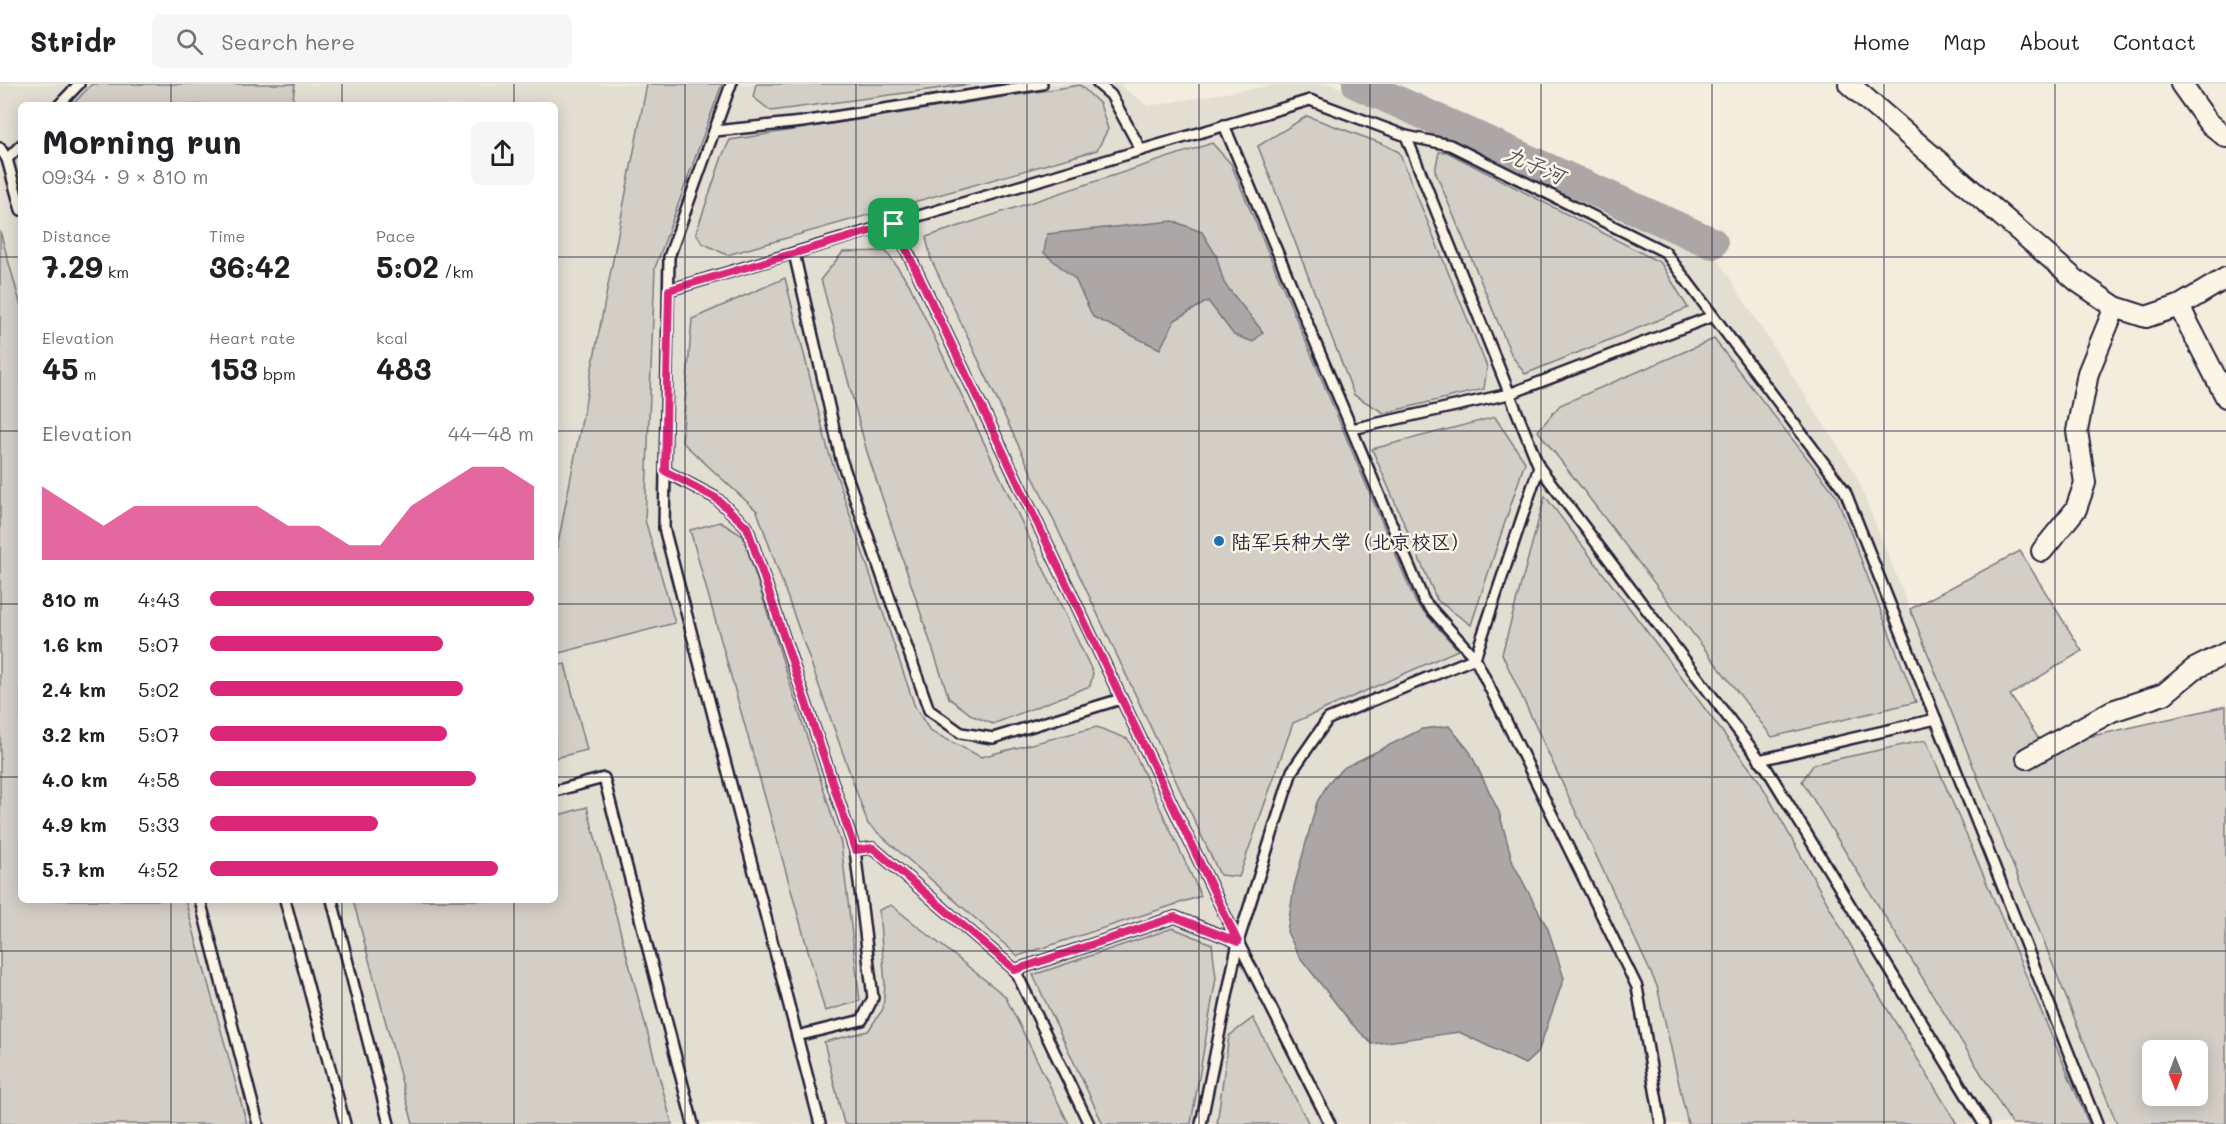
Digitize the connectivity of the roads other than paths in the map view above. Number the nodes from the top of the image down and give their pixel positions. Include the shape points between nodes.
1 (79, 84) edge
2 (731, 84) edge
3 (1042, 84) edge
4 (1098, 84) edge
5 (1849, 84) edge
6 (2181, 84) edge
7 (62, 102) edge
8 (1224, 125) junction
9 (714, 131) junction
10 (1406, 136) junction
11 (2226, 137) edge
12 (18, 147) edge
13 (0, 148) edge
14 (1141, 150) junction
15 (7, 159) junction
16 (18, 199) edge
17 (894, 224) junction
18 (795, 253) junction
19 (2226, 278) edge
20 (669, 290) junction
21 (2179, 306) junction
22 (2115, 307) junction
23 (1713, 316) junction
24 (1509, 394) junction
25 (2226, 397) edge
26 (1352, 429) junction
27 (1539, 467) junction
28 (665, 471) junction
29 (2042, 551) dead end
30 (2226, 653) edge
31 (1475, 658) junction
32 (1121, 699) junction
33 (1936, 719) junction
34 (2027, 758) dead end
35 (1759, 760) junction
36 (558, 790) edge
37 (855, 850) junction
38 (201, 903) edge
39 (286, 903) edge
40 (333, 903) edge
41 (1238, 942) junction
42 (1015, 970) junction
43 (797, 1036) junction
44 (258, 1124) edge
45 (345, 1124) edge
46 (389, 1124) edge
47 (693, 1124) edge
48 (820, 1124) edge
49 (1089, 1124) edge
50 (1201, 1124) edge
51 (1330, 1124) edge
52 (1661, 1124) edge
53 (1984, 1124) edge
54 (2097, 1124) edge

1 - 7 lane
2 - 9 lane
3 - 9 lane via 802,122
4 - 14 lane via 1111,95
5 - 22 street via 2077,280
6 - 11 street via 2208,122
8 - 10 lane via 1310,100
8 - 14 lane
8 - 26 lane
9 - 20 lane via 669,257
10 - 23 lane via 1450,144 1665,252
10 - 24 lane
12 - 15 lane
13 - 15 lane
14 - 17 lane
15 - 16 lane
17 - 18 lane
17 - 32 lane
18 - 20 lane
18 - 32 lane via 841,459 929,710 961,733 993,738
19 - 21 street
20 - 28 lane
21 - 22 street via 2146,317
21 - 25 street
22 - 29 street via 2088,373 2077,431 2085,483 2076,509
23 - 24 lane
23 - 33 lane via 1845,491
24 - 26 lane
24 - 27 lane
26 - 31 lane via 1424,601
27 - 31 lane
27 - 35 lane
28 - 37 lane via 716,498 747,527
28 - 43 lane via 664,528
30 - 34 street via 2194,669 2164,694 2112,711
31 - 41 lane via 1328,719 1292,771
31 - 52 lane via 1637,987
32 - 41 lane
33 - 35 lane
33 - 54 lane
35 - 53 lane
36 - 47 lane via 604,778
37 - 42 lane via 873,848
37 - 43 lane via 873,998 862,1020
38 - 44 lane
39 - 45 lane
40 - 46 lane
41 - 42 lane via 1175,917
41 - 50 lane
41 - 51 lane
42 - 49 lane
43 - 48 lane

